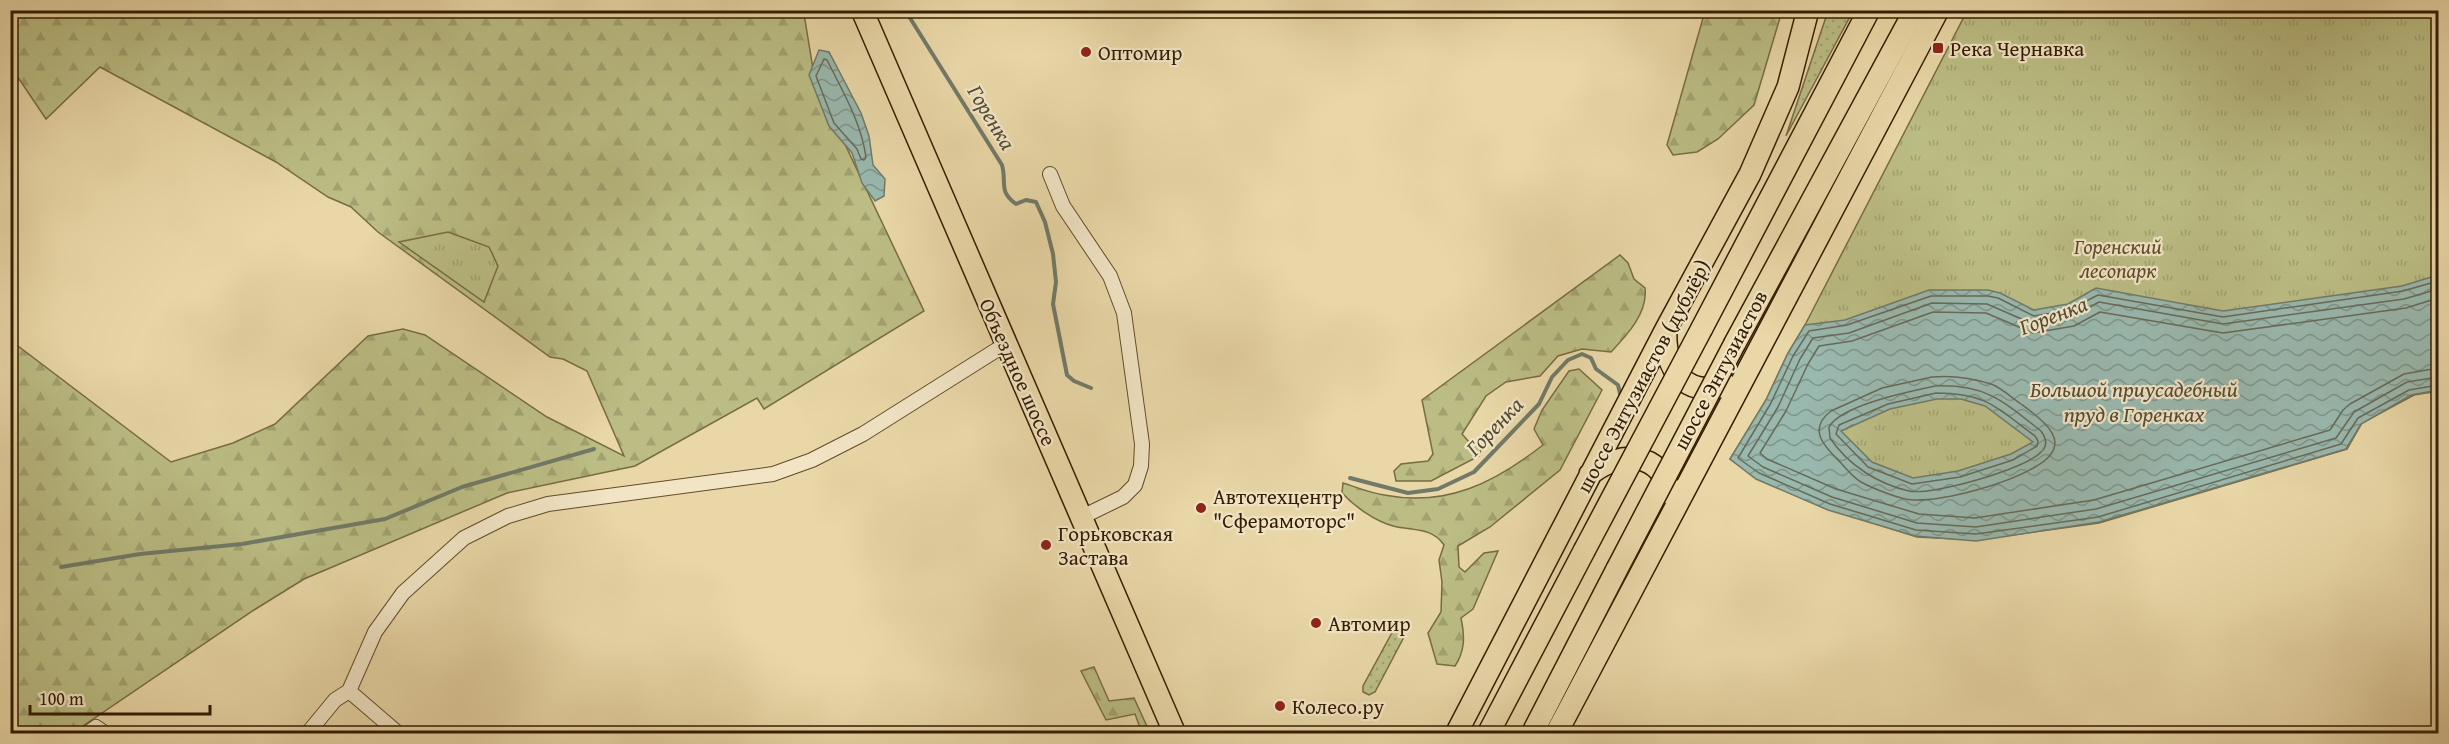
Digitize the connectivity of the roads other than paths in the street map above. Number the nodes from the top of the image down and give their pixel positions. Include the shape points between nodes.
1 (862, 10) edge
2 (1808, 10) edge
3 (1869, 10) edge
4 (1915, 10) edge
5 (1938, 10) edge
6 (1050, 174) dead end
7 (1666, 329) junction
8 (1005, 344) junction
9 (1746, 371) junction
10 (1590, 474) junction
11 (1672, 512) junction
12 (1082, 517) junction
13 (349, 692) junction
14 (86, 734) edge
15 (106, 734) edge
16 (307, 734) edge
17 (399, 734) edge
18 (1175, 734) edge
19 (1456, 734) edge
20 (1488, 734) edge
21 (1532, 734) edge
22 (1556, 734) edge

1 - 8 main road, Объездное шоссе
2 - 7 main road, шоссе Энтузиастов (дублёр) via 1775,120
3 - 20 main road, шоссе Энтузиастов, bridge
4 - 21 main road, шоссе Энтузиастов, bridge via 1735,343
5 - 9 main road
6 - 12 street via 1063,206 1110,276 1124,313 1142,444 1142,466 1136,485 1123,497
7 - 9 main road via 1668,361 1689,383 1703,388 1719,387
7 - 10 main road, шоссе Энтузиастов (дублёр)
8 - 12 main road, Объездное шоссе
8 - 13 street via 863,434 812,460 773,474 548,504 508,516 464,538 403,592 375,632
9 - 11 main road
10 - 11 main road via 1617,459 1647,462 1668,484
10 - 19 main road, шоссе Энтузиастов (дублёр)
11 - 22 main road
12 - 18 main road, Объездное шоссе
13 - 16 street via 335,700
13 - 17 street
14 - 15 street via 96,727

